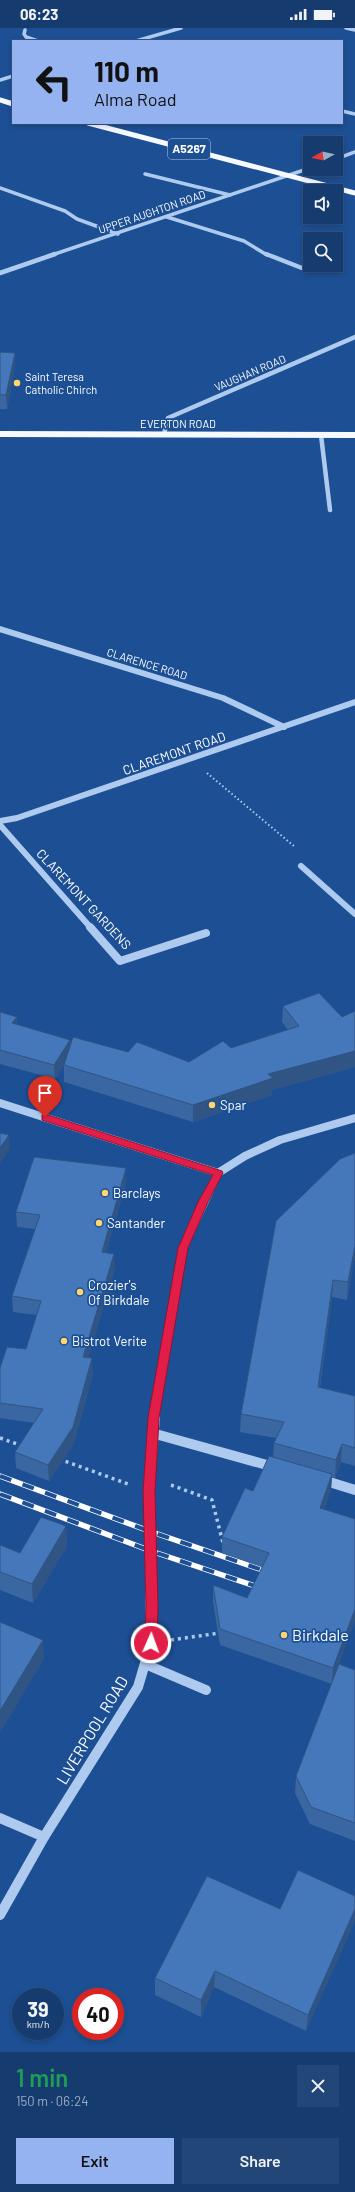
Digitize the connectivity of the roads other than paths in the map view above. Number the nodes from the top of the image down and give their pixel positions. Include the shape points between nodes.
1 (181, 28) edge
2 (346, 28) edge
3 (25, 30) dead end
4 (355, 30) edge
5 (35, 40) edge
6 (139, 40) edge
7 (12, 76) edge
8 (0, 80) edge
9 (0, 100) edge
10 (12, 104) edge
11 (343, 111) edge
12 (355, 114) edge
13 (92, 124) edge
14 (355, 152) edge
15 (348, 155) junction
16 (343, 157) edge
17 (355, 157) edge
18 (303, 170) edge
19 (145, 174) dead end
20 (289, 175) junction
21 (0, 188) edge
22 (355, 193) edge
23 (230, 196) junction
24 (167, 217) junction
25 (118, 234) junction
26 (303, 269) edge
27 (0, 274) edge
28 (355, 337) edge
29 (0, 434) edge
30 (164, 434) junction
31 (321, 435) junction
32 (355, 435) edge
33 (330, 510) dead end
34 (0, 629) edge
35 (355, 702) edge
36 (284, 727) junction
37 (0, 821) edge
38 (0, 826) edge
39 (300, 866) road end
40 (355, 914) edge
41 (206, 933) dead end
42 (0, 1103) edge
43 (355, 1118) edge
44 (218, 1173) junction
45 (152, 1433) junction
46 (285, 1470) edge
47 (315, 1478) edge
48 (355, 1490) edge
49 (145, 1664) junction
50 (206, 1690) dead end
51 (0, 1818) edge
52 (44, 1837) junction
53 (0, 1915) edge

1 - 6 street
2 - 4 street
3 - 5 street via 26,37
7 - 8 street
9 - 10 main road
11 - 12 street
13 - 20 main road, A5267
14 - 15 street
15 - 16 street
15 - 17 street
18 - 20 street, UPPER AUGHTON ROAD
19 - 23 street
20 - 22 main road, A5267
20 - 23 street, UPPER AUGHTON ROAD
21 - 25 street via 65,211 77,219
23 - 24 street, UPPER AUGHTON ROAD
24 - 25 street, UPPER AUGHTON ROAD
24 - 26 street via 244,241 268,256
25 - 27 street, UPPER AUGHTON ROAD
28 - 30 street, VAUGHAN ROAD via 168,418
29 - 30 main road, EVERTON ROAD
30 - 31 main road, EVERTON ROAD
31 - 32 main road, EVERTON ROAD
31 - 33 street
34 - 36 street, CLARENCE ROAD via 223,698
35 - 36 street, CLAREMONT ROAD
36 - 37 street, CLAREMONT ROAD via 17,818
38 - 41 street, CLAREMONT GARDENS via 120,961
39 - 40 street
42 - 44 street
43 - 44 street via 280,1140
44 - 45 street, LIVERPOOL ROAD via 183,1248
45 - 46 street
45 - 49 street, LIVERPOOL ROAD via 149,1492 151,1643
47 - 48 street
49 - 50 street
49 - 52 street, LIVERPOOL ROAD via 138,1687
51 - 52 street
52 - 53 street, LIVERPOOL ROAD

